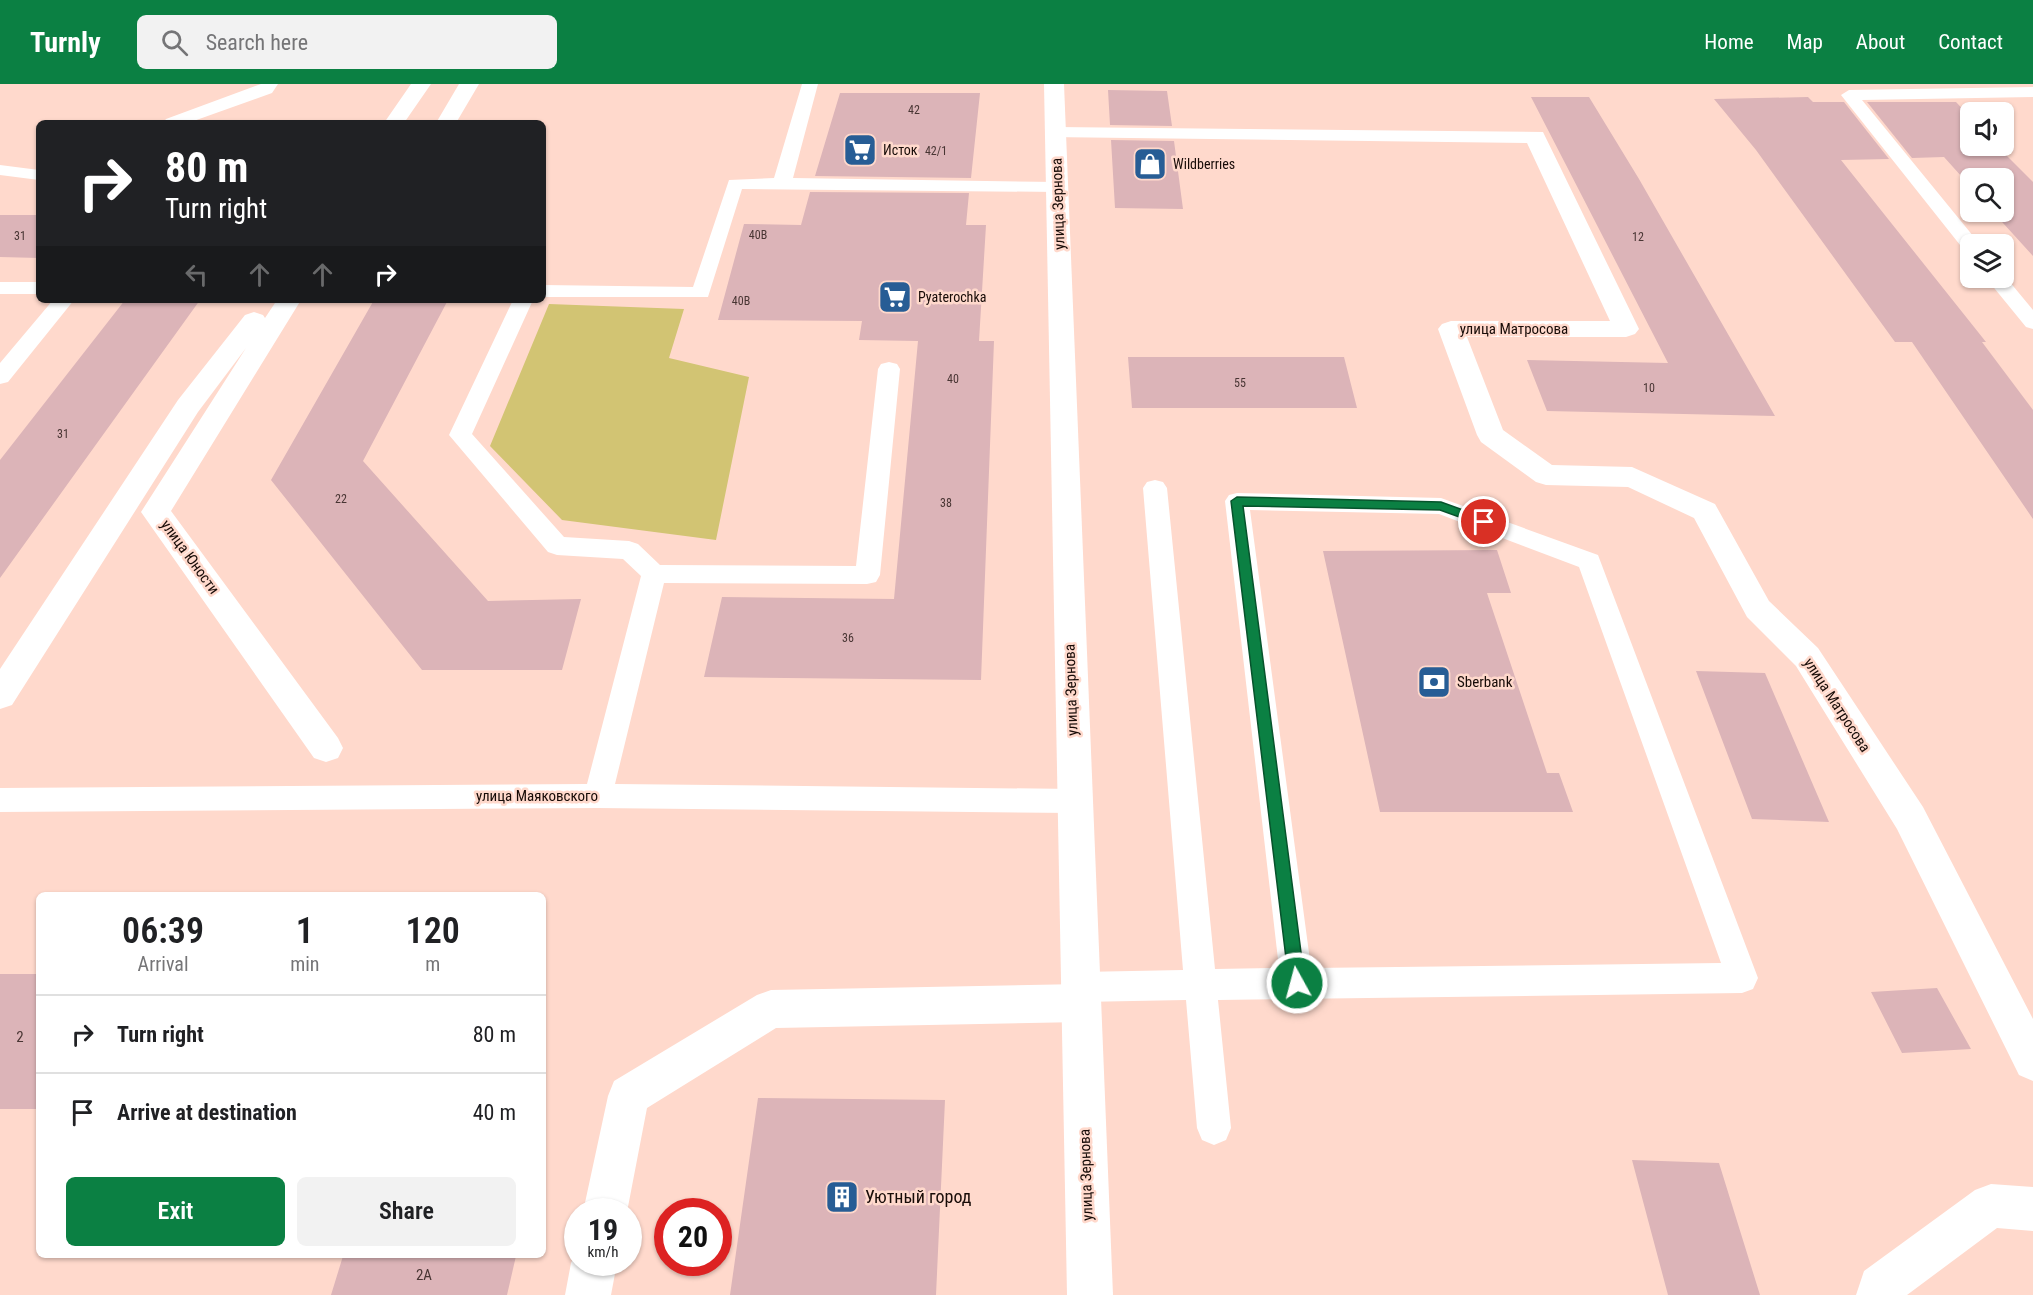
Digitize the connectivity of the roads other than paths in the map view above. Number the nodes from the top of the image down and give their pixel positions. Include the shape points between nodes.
1 (270, 84) edge
2 (421, 84) edge
3 (469, 84) edge
4 (810, 84) edge
5 (1054, 84) edge
6 (2033, 92) edge
7 (179, 120) edge
8 (396, 120) edge
9 (448, 120) edge
10 (1056, 133) junction
11 (0, 170) edge
12 (36, 175) edge
13 (782, 183) junction
14 (1057, 187) junction
15 (1961, 234) edge
16 (0, 288) edge
17 (36, 288) edge
18 (2004, 288) edge
19 (546, 291) edge
20 (62, 303) edge
21 (267, 303) edge
22 (287, 303) edge
23 (522, 303) edge
24 (2033, 323) edge
25 (889, 369) dead end
26 (0, 377) edge
27 (1155, 488) dead end
28 (654, 574) junction
29 (0, 696) edge
30 (326, 748) dead end
31 (598, 796) junction
32 (0, 800) edge
33 (1075, 801) junction
34 (1297, 983) junction
35 (1201, 985) junction
36 (1081, 995) junction
37 (2033, 1061) edge
38 (1215, 1128) dead end
39 (608, 1198) edge
40 (2033, 1209) edge
41 (592, 1276) edge
42 (588, 1295) edge
43 (1090, 1295) edge
44 (1879, 1295) edge

1 - 7 lane via 266,89
2 - 8 street
3 - 9 street
4 - 13 lane
5 - 10 street, улица Зернова
6 - 15 lane via 1850,95
10 - 14 street, улица Зернова
10 - 37 street, улица Матросова via 1535,138 1626,329 1451,329 1491,435 1546,475 1632,477 1705,511 1758,609 1807,657 1910,818
11 - 12 lane
13 - 14 lane
13 - 19 lane via 735,184 701,293
14 - 33 street, улица Зернова
16 - 17 lane
18 - 24 lane
20 - 26 lane
21 - 29 street via 188,406
22 - 30 street, улица Юности via 156,512
23 - 28 lane via 460,435 557,546 629,550
25 - 28 lane via 867,575
27 - 35 lane
28 - 31 lane
31 - 32 lane, улица Маяковского
31 - 33 lane, улица Маяковского
33 - 36 street, улица Зернова
34 - 34 lane via 1237,501 1441,506 1589,561 1742,978
34 - 35 lane
35 - 36 lane
35 - 38 lane
36 - 39 street via 771,1009 628,1096
36 - 43 street, улица Зернова
40 - 44 street via 1990,1206 1880,1287
41 - 42 street

